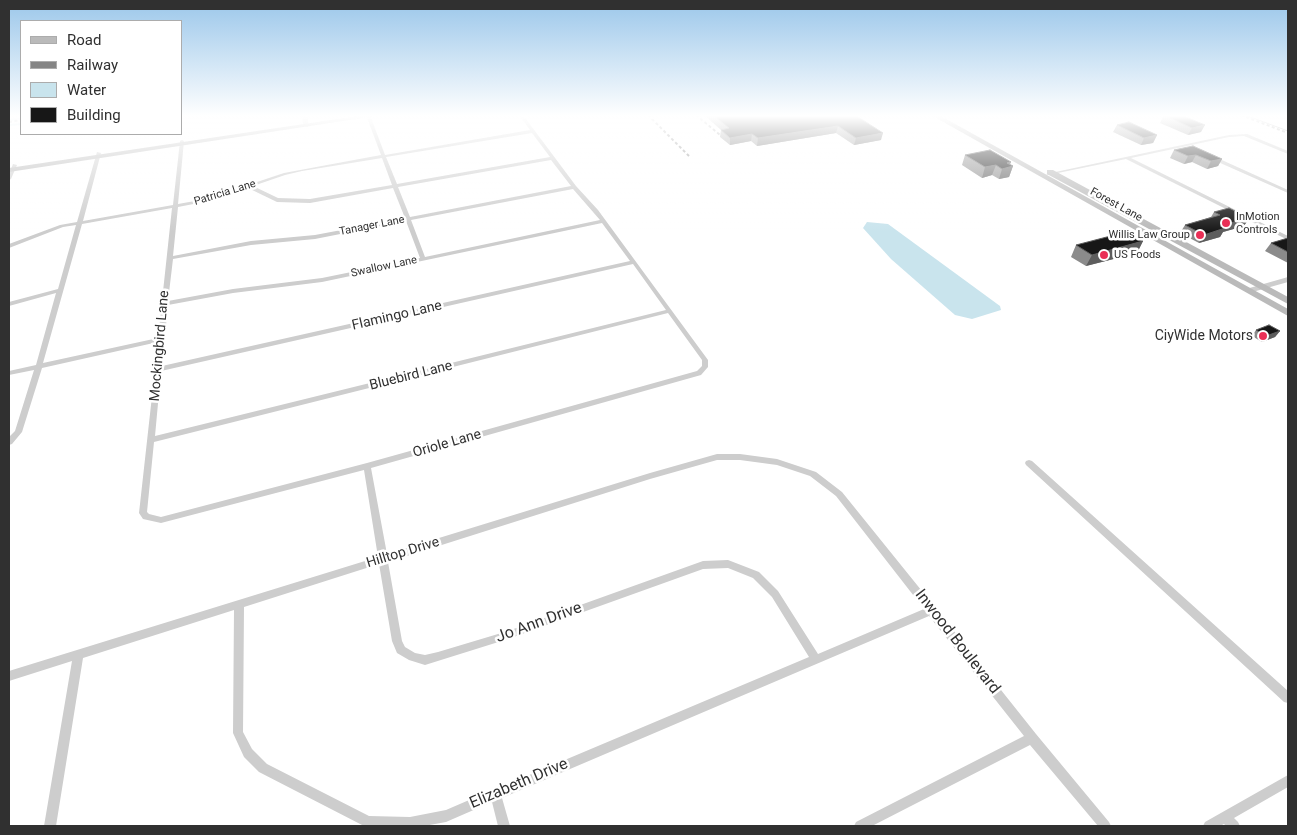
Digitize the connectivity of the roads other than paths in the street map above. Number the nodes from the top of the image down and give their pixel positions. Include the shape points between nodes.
1 (106, 154) edge
2 (181, 154) edge
3 (396, 154) edge
4 (549, 154) edge
5 (1002, 154) edge
6 (1018, 154) edge
7 (1147, 154) edge
8 (99, 155) junction
9 (1207, 155) edge
10 (384, 156) junction
11 (552, 158) junction
12 (1127, 158) junction
13 (11, 167) edge
14 (1052, 173) junction
15 (1041, 176) junction
16 (9, 179) edge
17 (395, 185) junction
18 (250, 186) junction
19 (574, 187) junction
20 (1288, 192) edge
21 (174, 207) junction
22 (407, 219) junction
23 (603, 221) junction
24 (79, 223) junction
25 (1136, 228) junction
26 (1288, 237) edge
27 (9, 246) edge
28 (1200, 253) junction
29 (169, 258) junction
30 (423, 259) junction
31 (634, 262) junction
32 (1288, 279) edge
33 (1263, 287) junction
34 (61, 290) junction
35 (1249, 292) junction
36 (1288, 301) edge
37 (9, 304) edge
38 (164, 304) junction
39 (670, 311) junction
40 (1288, 313) edge
41 (161, 340) junction
42 (39, 366) junction
43 (159, 369) junction
44 (9, 373) edge
45 (151, 440) junction
46 (9, 442) edge
47 (1029, 463) dead end
48 (367, 466) junction
49 (800, 470) joint
50 (179, 516) joint
51 (382, 560) junction
52 (239, 605) junction
53 (932, 610) junction
54 (78, 656) junction
55 (816, 660) junction
56 (9, 676) edge
57 (1288, 698) edge
58 (1032, 738) junction
59 (1288, 781) edge
60 (495, 794) junction
61 (1230, 822) edge
62 (50, 826) edge
63 (504, 826) edge
64 (860, 826) edge
65 (1105, 826) edge
66 (1209, 826) edge

1 - 8 main road
2 - 21 street, Mockingbird Lane
3 - 10 street, Patricia Lane
4 - 11 street
5 - 15 main road, Forest Lane
6 - 14 main road, Forest Lane
7 - 12 street
8 - 13 main road
8 - 24 street
9 - 20 street
10 - 17 street
10 - 18 street, Patricia Lane via 284,174
11 - 17 street
11 - 19 street
12 - 14 street
12 - 26 street
13 - 16 street
14 - 15 street
14 - 28 main road, Forest Lane
15 - 25 main road, Forest Lane
17 - 18 street via 298,202 277,200
17 - 22 street
18 - 21 street, Patricia Lane
19 - 22 street, Tanager Lane
19 - 23 street
21 - 24 street, Patricia Lane
21 - 29 street, Mockingbird Lane
22 - 29 street, Tanager Lane via 315,237 251,243
22 - 30 street
23 - 30 street, Swallow Lane
23 - 31 street
24 - 27 street, Patricia Lane via 40,233
24 - 34 street
25 - 28 main road
25 - 35 main road, Forest Lane
28 - 33 main road, Forest Lane
29 - 38 street, Mockingbird Lane
30 - 38 street, Swallow Lane via 322,280 233,290
31 - 39 street
31 - 43 street, Flamingo Lane
32 - 33 street
33 - 35 street
33 - 36 main road, Forest Lane
34 - 37 street
34 - 42 street
35 - 40 main road, Forest Lane
38 - 41 street, Mockingbird Lane
39 - 45 street, Bluebird Lane
39 - 48 street, Oriole Lane via 705,360 705,368 699,373
41 - 42 street
41 - 43 street, Mockingbird Lane
42 - 44 street
42 - 46 street via 18,432
43 - 45 street, Mockingbird Lane
45 - 50 street, Mockingbird Lane via 143,513 146,517 160,520
47 - 57 street
48 - 50 street, Oriole Lane
48 - 51 street, Jo Ann Drive
49 - 51 street, Hilltop Drive via 778,462 717,457
49 - 53 street, Inwood Boulevard via 813,474 840,494
51 - 52 street, Hilltop Drive
51 - 55 street, Jo Ann Drive via 397,641 401,650 425,660 508,635 702,565 728,564 756,575 775,594
52 - 54 street, Hilltop Drive
52 - 60 street, Elizabeth Drive via 238,733 248,753 263,768 368,822 410,823 446,816
53 - 55 street, Elizabeth Drive
53 - 58 street, Inwood Boulevard
54 - 56 street, Hilltop Drive
54 - 62 street
55 - 60 street, Elizabeth Drive
58 - 64 street
58 - 65 street, Inwood Boulevard
59 - 61 street
60 - 63 street
61 - 66 street

